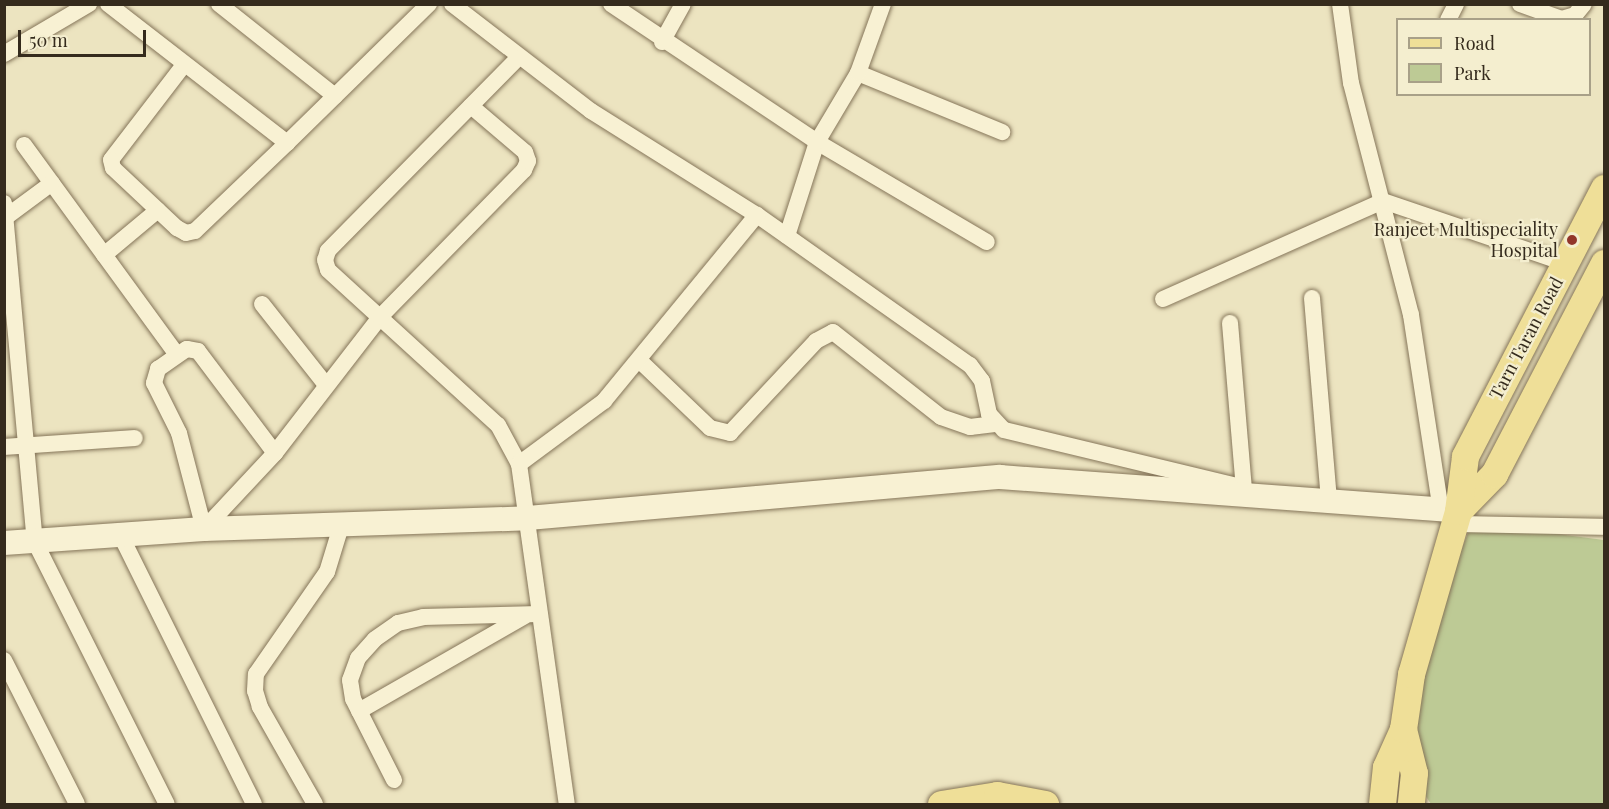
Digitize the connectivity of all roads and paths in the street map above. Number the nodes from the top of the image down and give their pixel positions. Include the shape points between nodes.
1 (88, 4) edge
2 (108, 4) edge
3 (219, 4) edge
4 (429, 4) edge
5 (452, 4) edge
6 (610, 4) edge
7 (683, 4) edge
8 (883, 4) edge
9 (1340, 4) edge
10 (1456, 4) edge
11 (1520, 4) edge
12 (1584, 4) edge
13 (1449, 18) edge
14 (1560, 18) edge
15 (1566, 18) edge
16 (662, 42) junction
17 (4, 54) edge
18 (519, 58) junction
19 (183, 66) junction
20 (858, 73) junction
21 (335, 96) junction
22 (471, 106) junction
23 (1002, 132) dead end
24 (817, 142) junction
25 (287, 143) junction
26 (24, 146) dead end
27 (51, 183) junction
28 (1605, 188) edge
29 (1383, 201) junction
30 (5, 210) edge
31 (158, 210) junction
32 (758, 215) junction
33 (787, 236) junction
34 (987, 242) dead end
35 (104, 255) junction
36 (1566, 263) junction
37 (1605, 263) edge
38 (1312, 298) dead end
39 (1163, 299) dead end
40 (262, 304) dead end
41 (380, 317) junction
42 (1230, 323) dead end
43 (177, 355) junction
44 (640, 361) junction
45 (326, 384) junction
46 (995, 424) junction
47 (135, 438) dead end
48 (26, 445) junction
49 (4, 447) edge
50 (275, 453) junction
51 (519, 464) junction
52 (1244, 488) junction
53 (1269, 494) junction
54 (1329, 501) junction
55 (1451, 515) junction
56 (528, 518) junction
57 (342, 522) junction
58 (1605, 527) edge
59 (204, 529) junction
60 (121, 536) junction
61 (35, 542) junction
62 (4, 543) edge
63 (533, 614) junction
64 (4, 660) edge
65 (359, 711) junction
66 (1403, 729) junction
67 (394, 780) dead end
68 (77, 804) edge
69 (167, 804) edge
70 (254, 804) edge
71 (315, 804) edge
72 (567, 804) edge
73 (941, 804) edge
74 (1046, 804) edge
75 (1382, 804) edge
76 (1411, 804) edge

1 - 17 street
2 - 19 street
3 - 21 street
4 - 21 street
5 - 18 street
6 - 16 street
7 - 16 street
8 - 20 street
9 - 29 street via 1351,83
10 - 13 street
11 - 14 street
12 - 15 street via 1575,15
16 - 24 street
18 - 22 street
18 - 32 street via 591,111
19 - 25 street
19 - 31 street via 111,160 113,168
20 - 23 street
20 - 24 street
21 - 25 street
22 - 41 street via 328,251 328,270
22 - 41 street via 525,152 528,160
24 - 33 street
24 - 34 street
25 - 31 street via 195,231 186,233
26 - 27 street
27 - 30 street
27 - 35 street
28 - 36 main road, Tarn Taran Road
29 - 36 street
29 - 39 street
29 - 55 street via 1411,315
30 - 48 street
31 - 35 street
32 - 33 street
32 - 44 street
33 - 46 street via 970,365 982,381
35 - 43 street
36 - 55 main road, Tarn Taran Road via 1465,456
37 - 55 main road, Tarn Taran Road via 1494,474
38 - 54 street
40 - 45 street
41 - 45 street
41 - 51 street via 498,425
42 - 52 street
43 - 50 street via 187,349 198,351
43 - 59 street via 158,369 154,383 179,433
44 - 46 street via 710,428 730,433 816,341 833,332 941,417 970,428
44 - 51 street via 570,430
45 - 50 street
46 - 52 street via 1058,444
47 - 48 street
48 - 49 street
48 - 61 street
50 - 59 street
51 - 56 street
52 - 53 street
53 - 54 main road
53 - 56 main road via 1000,477
54 - 55 main road
55 - 58 street
55 - 66 main road via 1411,674
56 - 57 main road
56 - 63 street
57 - 59 main road
57 - 71 street via 327,572 266,655 255,682 260,707
59 - 60 main road
60 - 61 main road
60 - 70 street
61 - 62 main road
61 - 69 street
63 - 65 street
63 - 65 street via 423,617 398,623 358,658 350,680
63 - 72 street
64 - 68 street
65 - 67 street
66 - 75 main road via 1386,767
66 - 76 main road via 1414,773
73 - 74 main road via 997,795

